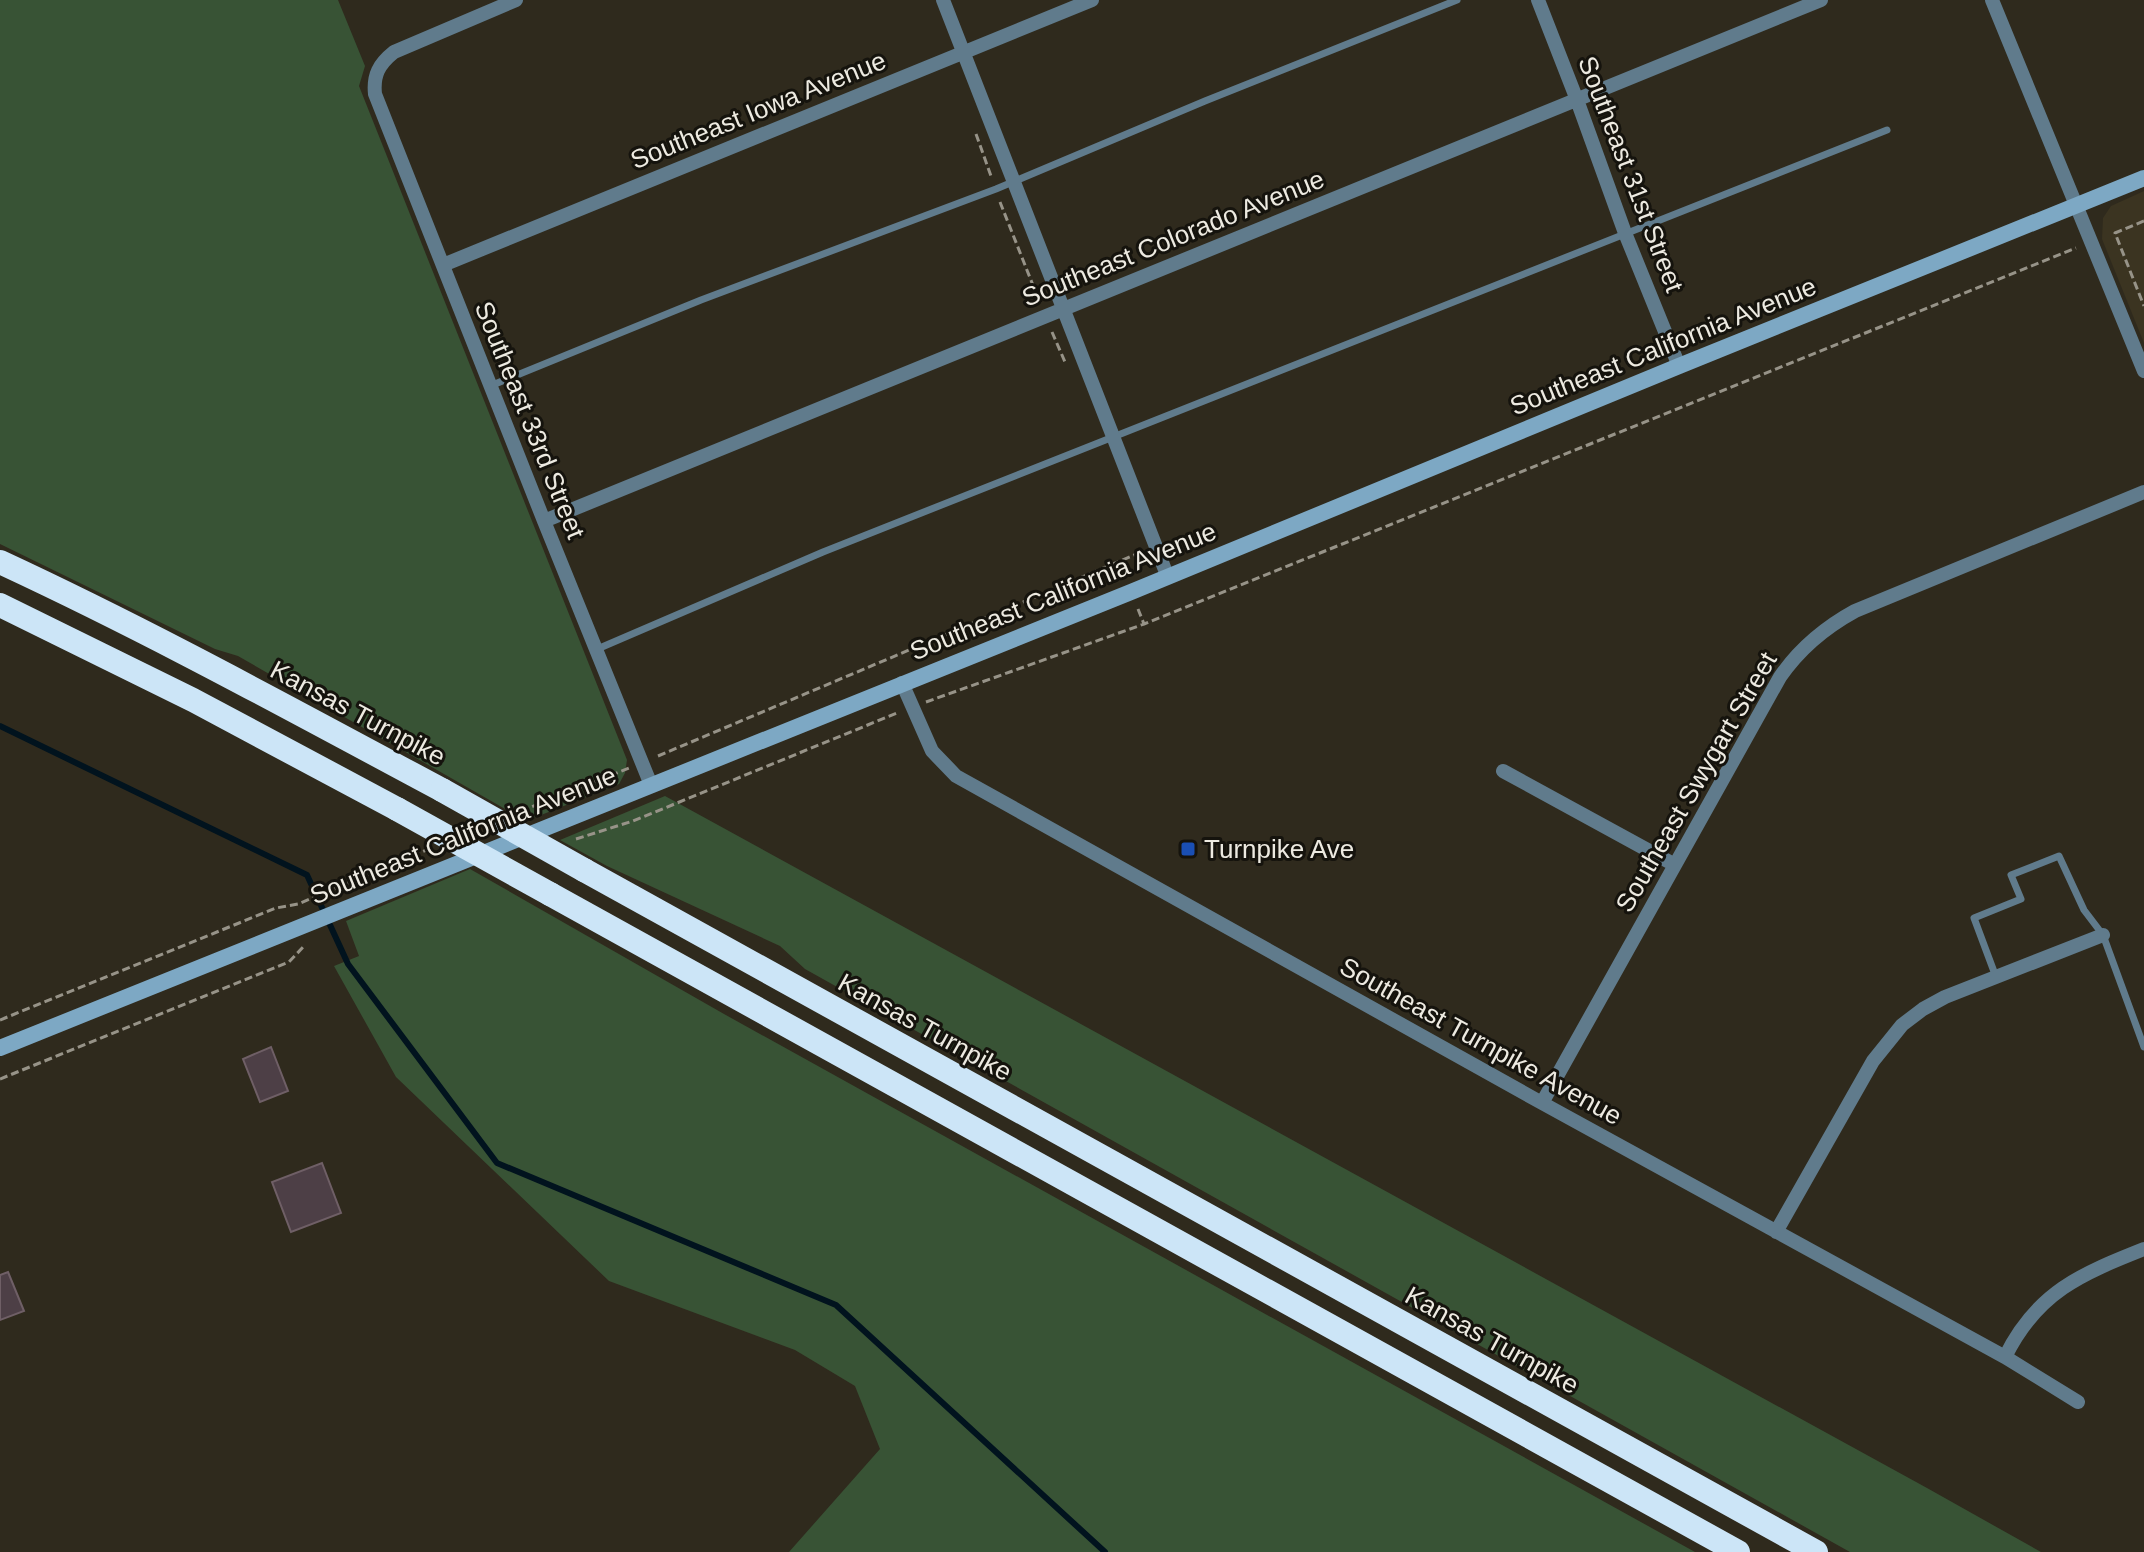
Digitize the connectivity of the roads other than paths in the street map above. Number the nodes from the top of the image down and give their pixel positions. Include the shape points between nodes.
1 (516, 0) edge
2 (943, 0) edge
3 (1092, 0) edge
4 (1457, 0) edge
5 (1538, 0) edge
6 (1821, 0) edge
7 (1992, 0) edge
8 (964, 52) junction
9 (1577, 100) junction
10 (1887, 130) dead end
11 (2144, 178) edge
12 (1014, 181) junction
13 (2077, 205) junction
14 (1625, 233) junction
15 (443, 265) junction
16 (1064, 309) junction
17 (1679, 366) junction
18 (2144, 371) edge
19 (490, 386) junction
20 (1114, 438) junction
21 (2144, 492) edge
22 (544, 521) junction
23 (0, 562) edge
24 (1167, 575) junction
25 (0, 605) edge
26 (595, 650) junction
27 (902, 683) junction
28 (1503, 771) dead end
29 (651, 785) junction
30 (1675, 865) junction
31 (2103, 935) junction
32 (1996, 977) junction
33 (2144, 1047) edge
34 (0, 1048) edge
35 (1542, 1103) junction
36 (1776, 1232) junction
37 (2144, 1249) edge
38 (2005, 1357) junction
39 (2078, 1402) dead end
40 (1738, 1552) edge
41 (1816, 1552) edge

1 - 15 street, Southeast 33rd Street via 394,52 377,70 375,94
2 - 8 street
3 - 8 street, Southeast Iowa Avenue
4 - 12 lane
5 - 9 street, Southeast 31st Street
6 - 9 street, Southeast Colorado Avenue
7 - 13 street
8 - 12 street
8 - 15 street, Southeast Iowa Avenue
9 - 14 street, Southeast 31st Street
9 - 16 street, Southeast Colorado Avenue
10 - 14 lane
11 - 13 main road, Southeast California Avenue
12 - 16 street
12 - 19 lane
13 - 17 main road, Southeast California Avenue
13 - 18 street
14 - 17 street, Southeast 31st Street
14 - 20 lane
15 - 19 street, Southeast 33rd Street
16 - 20 street
16 - 22 street, Southeast Colorado Avenue
17 - 24 main road, Southeast California Avenue
19 - 22 street, Southeast 33rd Street
20 - 24 street
20 - 26 lane via 823,552
21 - 30 street, Southeast Swygart Street via 1830,625 1780,677
22 - 26 street, Southeast 33rd Street
23 - 41 highway, Kansas Turnpike, bridge via 127,623 442,790
24 - 27 main road, Southeast California Avenue
25 - 40 highway, bridge via 397,809
26 - 29 street, Southeast 33rd Street
27 - 29 main road, Southeast California Avenue
27 - 35 street, Southeast Turnpike Avenue via 932,751 956,776
28 - 30 street
29 - 34 main road, Southeast California Avenue
30 - 35 street, Southeast Swygart Street
31 - 32 street
31 - 32 lane via 2084,910 2059,856 2011,875 2021,899 1974,918
31 - 33 lane
32 - 36 street via 1923,1009 1887,1042
35 - 36 street, Southeast Turnpike Avenue
36 - 38 street, Southeast Turnpike Avenue
37 - 38 street via 2056,1292 2026,1322
38 - 39 street, Southeast Turnpike Avenue

